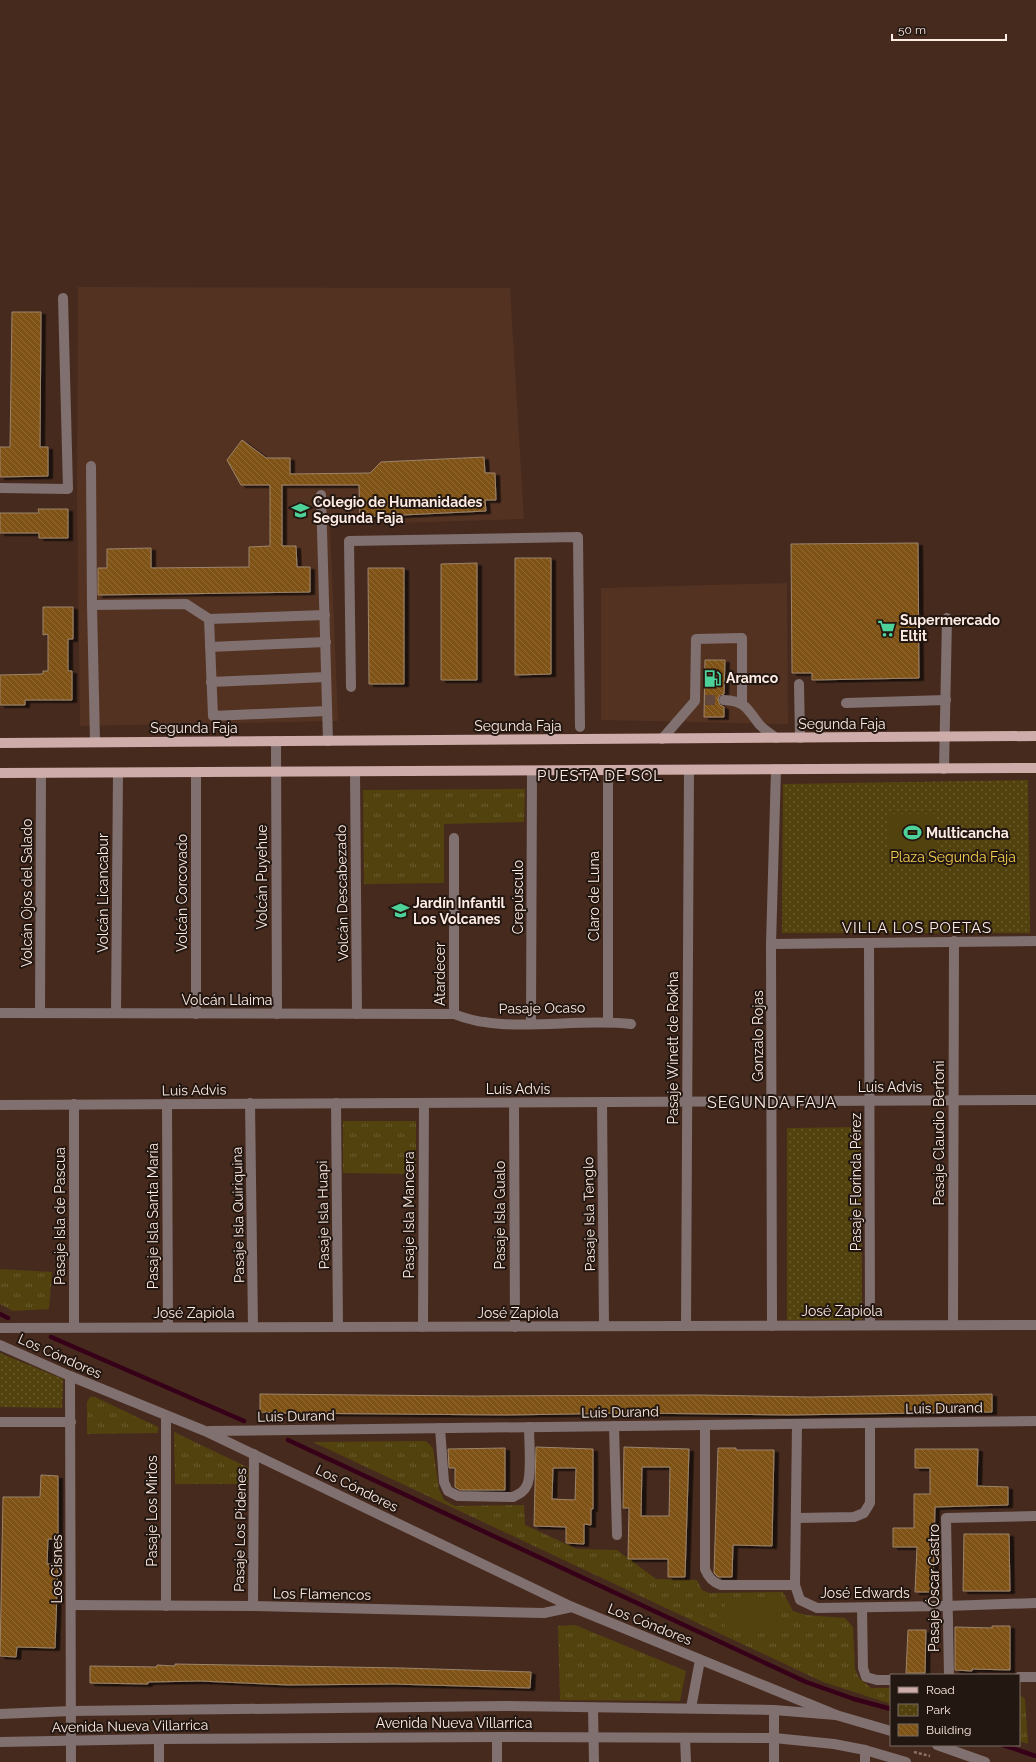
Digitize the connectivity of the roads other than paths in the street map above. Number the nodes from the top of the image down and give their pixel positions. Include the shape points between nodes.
1 (63, 298) dead end
2 (91, 466) dead end
3 (0, 488) edge
4 (321, 495) dead end
5 (92, 605) junction
6 (325, 615) junction
7 (947, 618) dead end
8 (209, 619) junction
9 (326, 642) junction
10 (210, 647) junction
11 (326, 677) junction
12 (211, 682) junction
13 (799, 684) dead end
14 (351, 687) dead end
15 (724, 700) tunnel mouth
16 (946, 700) junction
17 (742, 703) junction
18 (846, 703) dead end
19 (327, 711) junction
20 (580, 727) dead end
21 (1036, 736) edge
22 (945, 737) junction
23 (776, 738) junction
24 (800, 738) junction
25 (662, 739) junction
26 (276, 741) junction
27 (328, 741) junction
28 (95, 742) junction
29 (0, 743) edge
30 (1036, 768) edge
31 (944, 769) junction
32 (608, 770) junction
33 (689, 770) junction
34 (776, 770) junction
35 (532, 771) junction
36 (276, 772) junction
37 (354, 772) junction
38 (0, 773) edge
39 (41, 773) junction
40 (118, 773) junction
41 (196, 773) junction
42 (454, 838) dead end
43 (954, 941) junction
44 (1036, 941) edge
45 (869, 943) junction
46 (771, 944) junction
47 (0, 1013) edge
48 (40, 1013) junction
49 (116, 1014) junction
50 (196, 1014) junction
51 (277, 1014) junction
52 (357, 1014) junction
53 (454, 1014) junction
54 (608, 1021) junction
55 (531, 1024) junction
56 (631, 1024) dead end
57 (1036, 1100) edge
58 (869, 1101) junction
59 (954, 1101) junction
60 (602, 1102) junction
61 (687, 1102) junction
62 (772, 1102) junction
63 (250, 1103) junction
64 (336, 1103) junction
65 (424, 1103) junction
66 (514, 1103) junction
67 (74, 1104) junction
68 (167, 1104) junction
69 (0, 1105) edge
70 (870, 1325) junction
71 (952, 1325) junction
72 (1036, 1325) edge
73 (423, 1326) junction
74 (604, 1326) junction
75 (686, 1326) junction
76 (772, 1326) junction
77 (74, 1327) junction
78 (168, 1327) junction
79 (253, 1327) junction
80 (338, 1327) junction
81 (515, 1327) junction
82 (0, 1328) edge
83 (0, 1345) edge
84 (70, 1376) junction
85 (166, 1416) junction
86 (1036, 1421) edge
87 (0, 1422) edge
88 (70, 1422) junction
89 (870, 1423) junction
90 (797, 1424) junction
91 (705, 1425) junction
92 (614, 1426) junction
93 (440, 1428) junction
94 (529, 1428) junction
95 (205, 1431) junction
96 (254, 1454) junction
97 (1036, 1516) edge
98 (797, 1518) junction
99 (617, 1534) dead end
100 (795, 1585) junction
101 (1036, 1603) edge
102 (71, 1605) junction
103 (166, 1606) junction
104 (253, 1606) junction
105 (946, 1606) junction
106 (572, 1607) junction
107 (862, 1608) junction
108 (700, 1660) junction
109 (949, 1674) edge
110 (1036, 1677) edge
111 (1020, 1678) edge
112 (890, 1680) edge
113 (593, 1708) junction
114 (691, 1708) junction
115 (774, 1710) junction
116 (71, 1711) junction
117 (0, 1714) edge
118 (836, 1716) junction
119 (890, 1731) edge
120 (497, 1737) junction
121 (594, 1737) junction
122 (685, 1738) junction
123 (774, 1738) junction
124 (159, 1739) junction
125 (71, 1740) junction
126 (0, 1742) edge
127 (940, 1746) edge
128 (865, 1750) junction
129 (71, 1762) edge
130 (159, 1762) edge
131 (497, 1762) edge
132 (594, 1762) edge
133 (686, 1762) edge
134 (774, 1762) edge
135 (865, 1762) edge
136 (906, 1762) edge
137 (985, 1762) edge

1 - 3 street via 68,489
2 - 5 street
4 - 6 street
5 - 8 street via 186,604
5 - 28 street
6 - 8 street
6 - 9 street
7 - 16 street
8 - 10 street
9 - 10 street
9 - 11 street
10 - 12 street
11 - 12 street
11 - 19 street
12 - 19 street via 213,716
13 - 24 street
14 - 20 street via 349,541 578,537
15 - 17 street
16 - 18 street
16 - 22 street
17 - 23 street via 760,725
17 - 25 street via 742,638 696,639 700,701
19 - 27 street
21 - 22 main road, Segunda Faja
22 - 24 main road, Segunda Faja
22 - 31 street
23 - 24 main road, Segunda Faja
23 - 25 main road, Segunda Faja
25 - 27 main road, Segunda Faja
26 - 27 main road, Segunda Faja
26 - 28 main road, Segunda Faja
26 - 36 street, Volcán Puyehue
28 - 29 main road, Segunda Faja
30 - 31 main road
31 - 34 main road
32 - 33 main road
32 - 35 main road
32 - 54 street, Claro de Luna
33 - 34 main road
33 - 61 street, Pasaje Winett de Rokha
34 - 46 street, Gonzalo Rojas
35 - 37 main road
35 - 55 street, Crepúsculo
36 - 37 main road
36 - 41 main road
36 - 51 street, Volcán Puyehue
37 - 52 street, Volcán Descabezado
38 - 39 main road
39 - 40 main road
39 - 48 street, Volcán Ojos del Salado
40 - 41 main road
40 - 49 street, Volcán Licancabur
41 - 50 street, Volcán Corcovado
42 - 53 street, Atardecer
43 - 44 street
43 - 45 street
43 - 59 street, Pasaje Claudio Bertoni
45 - 46 street
45 - 58 street, Pasaje Florinda Pérez
46 - 62 street, Gonzalo Rojas
47 - 48 street, Volcán Llaima
48 - 49 street, Volcán Llaima
49 - 50 street, Volcán Llaima
50 - 51 street, Volcán Llaima
51 - 52 street, Volcán Llaima
52 - 53 street, Volcán Llaima
53 - 55 street, Pasaje Ocaso via 489,1023
54 - 55 street, Pasaje Ocaso
54 - 56 street, Pasaje Ocaso
57 - 59 street, Luis Advis
58 - 59 street, Luis Advis
58 - 62 street, Luis Advis
58 - 70 street, Pasaje Florinda Pérez
59 - 71 street, Pasaje Claudio Bertoni
60 - 61 street, Luis Advis
60 - 66 street, Luis Advis
60 - 74 street, Pasaje Isla Tenglo
61 - 62 street, Luis Advis
61 - 75 street, Pasaje Winett de Rokha
62 - 76 street, Gonzalo Rojas
63 - 64 street, Luis Advis
63 - 68 street, Luis Advis
63 - 79 street, Pasaje Isla Quiriquina
64 - 65 street, Luis Advis
64 - 80 street, Pasaje Isla Huapi
65 - 66 street, Luis Advis
65 - 73 street, Pasaje Isla Mancera
66 - 81 street, Pasaje Isla Gualo
67 - 68 street, Luis Advis
67 - 69 street, Luis Advis
67 - 77 street, Pasaje Isla de Pascua
68 - 78 street, Pasaje Isla Santa María
70 - 71 street, José Zapiola
70 - 76 street, José Zapiola
71 - 72 street, José Zapiola
73 - 80 street, José Zapiola
73 - 81 street, José Zapiola
74 - 75 street, José Zapiola
74 - 81 street, José Zapiola
75 - 76 street, José Zapiola
77 - 78 street, José Zapiola
77 - 82 street, José Zapiola
78 - 79 street, José Zapiola
79 - 80 street, José Zapiola
83 - 84 street, Los Cóndores
84 - 85 street, Los Cóndores
84 - 88 street, Los Cisnes
85 - 95 street, Los Cóndores
85 - 103 street, Pasaje Los Mirlos
86 - 89 street, Luis Durand
87 - 88 street
88 - 102 street, Los Cisnes
89 - 90 street, Luis Durand
89 - 98 street via 870,1503 864,1512 854,1517
90 - 91 street, Luis Durand
90 - 98 street, José Edwards
91 - 92 street, Luis Durand
91 - 100 street via 706,1574 721,1585
92 - 94 street, Luis Durand
92 - 99 street
93 - 94 street, Luis Durand
93 - 94 street via 444,1482 448,1491 458,1496 513,1497 524,1490 529,1479
93 - 95 street, Luis Durand
95 - 96 street, Los Cóndores
96 - 104 street, Pasaje Los Pidenes
96 - 106 street, Los Cóndores
97 - 105 street, Pasaje Óscar Castro via 946,1518
98 - 100 street, José Edwards
100 - 107 street, José Edwards via 800,1600 817,1608
101 - 105 street, José Edwards
102 - 103 street, Los Flamencos
102 - 116 street, Los Cisnes
103 - 104 street, Los Flamencos
104 - 106 street, Los Flamencos via 544,1613
105 - 107 street, José Edwards
105 - 109 street, Pasaje Óscar Castro
106 - 108 street, Los Cóndores
107 - 112 street via 863,1668 866,1677
108 - 114 street, Los Cóndores
108 - 118 street, Los Cóndores
110 - 111 street
113 - 114 street, Avenida Nueva Villarrica
113 - 116 street, Avenida Nueva Villarrica via 504,1706
113 - 121 street
114 - 115 street, Avenida Nueva Villarrica
115 - 118 street, Avenida Nueva Villarrica
115 - 123 street
116 - 117 street, Avenida Nueva Villarrica
116 - 125 street, Los Cisnes
118 - 119 street, Avenida Nueva Villarrica
120 - 121 street, Avenida Nueva Villarrica
120 - 124 street, Avenida Nueva Villarrica
120 - 131 street
121 - 122 street, Avenida Nueva Villarrica
121 - 132 street
122 - 123 street, Avenida Nueva Villarrica
122 - 133 street
123 - 128 street, Avenida Nueva Villarrica
123 - 134 street
124 - 125 street, Avenida Nueva Villarrica
124 - 130 street
125 - 126 street, Avenida Nueva Villarrica
125 - 129 street, Los Cisnes
127 - 137 street
128 - 135 street
128 - 136 street, Avenida Nueva Villarrica

